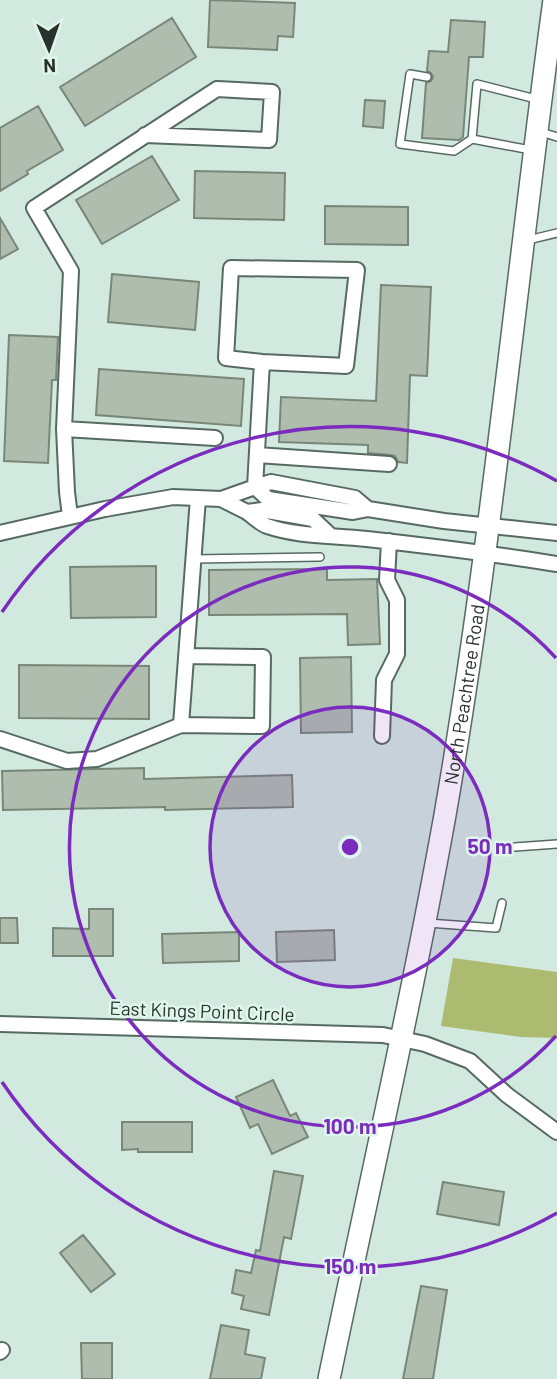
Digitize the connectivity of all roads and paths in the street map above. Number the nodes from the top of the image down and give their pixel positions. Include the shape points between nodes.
1 (554, 0) edge
2 (427, 77) dead end
3 (467, 83) dead end
4 (477, 84) junction
5 (541, 101) junction
6 (145, 135) junction
7 (471, 139) junction
8 (543, 139) edge
9 (557, 233) edge
10 (524, 241) junction
11 (262, 362) junction
12 (64, 429) junction
13 (215, 438) dead end
14 (257, 456) junction
15 (389, 464) dead end
16 (255, 487) junction
17 (198, 498) junction
18 (221, 499) junction
19 (71, 516) junction
20 (489, 524) junction
21 (0, 533) edge
22 (557, 533) edge
23 (389, 541) junction
24 (485, 553) junction
25 (320, 557) dead end
26 (193, 559) junction
27 (557, 564) edge
28 (186, 656) junction
29 (181, 725) junction
30 (382, 736) dead end
31 (0, 739) edge
32 (557, 844) edge
33 (515, 847) dead end
34 (502, 903) dead end
35 (423, 923) junction
36 (0, 1024) edge
37 (402, 1038) junction
38 (557, 1132) edge
39 (329, 1379) edge

1 - 5 street, North Peachtree Road
2 - 7 lane via 410,74 400,144 454,151
3 - 4 lane
4 - 5 lane
4 - 7 lane
5 - 8 street, North Peachtree Road
6 - 6 street via 269,140 272,92 217,89
6 - 12 street via 34,208 71,271
7 - 8 lane
8 - 10 street, North Peachtree Road
9 - 10 lane
10 - 20 street, North Peachtree Road
11 - 11 street via 226,358 231,268 357,270 346,366
11 - 14 street
12 - 13 street
12 - 19 street
14 - 15 street
14 - 16 street
16 - 18 street
16 - 20 street via 271,482 355,498 368,509
17 - 18 street
17 - 19 street via 173,497
17 - 26 street
18 - 23 street via 247,512 262,510 313,519 330,535
19 - 21 street
20 - 22 street
20 - 24 street, North Peachtree Road
23 - 24 street
23 - 30 street via 387,580 397,600 397,654 384,680
24 - 27 street
24 - 35 street, North Peachtree Road
25 - 26 lane
26 - 28 street
28 - 29 street
28 - 29 street via 263,657 262,726
29 - 31 street via 97,759 67,761
32 - 33 lane
34 - 35 lane via 496,928
35 - 37 street, North Peachtree Road
36 - 37 street, East Kings Point Circle
37 - 38 street, East Kings Point Circle via 470,1061
37 - 39 street, North Peachtree Road

